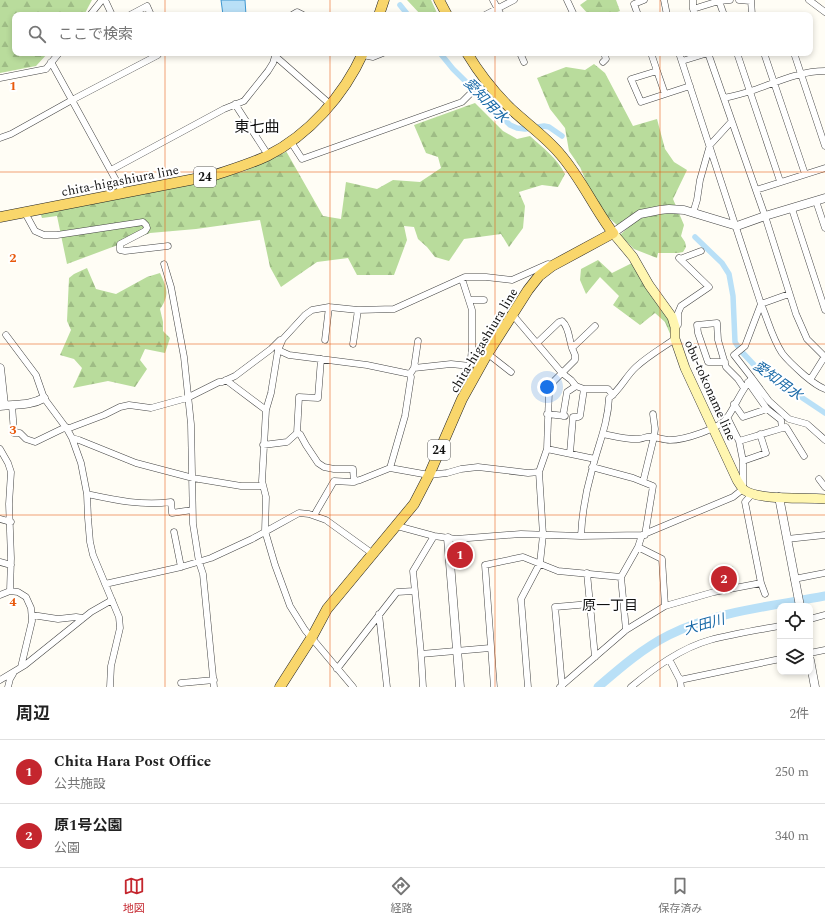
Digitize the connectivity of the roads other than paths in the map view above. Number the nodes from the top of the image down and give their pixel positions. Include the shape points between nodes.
1 (102, 0) edge
2 (105, 0) edge
3 (384, 0) edge
4 (439, 0) edge
5 (493, 0) edge
6 (514, 0) edge
7 (566, 0) edge
8 (644, 0) edge
9 (664, 0) edge
10 (693, 0) edge
11 (730, 0) edge
12 (740, 0) edge
13 (751, 0) edge
14 (809, 0) edge
15 (719, 1) junction
16 (498, 9) junction
17 (92, 12) edge
18 (111, 12) edge
19 (136, 12) edge
20 (151, 12) edge
21 (380, 12) edge
22 (445, 12) edge
23 (492, 12) edge
24 (500, 12) edge
25 (572, 12) edge
26 (637, 12) edge
27 (666, 12) edge
28 (694, 12) edge
29 (723, 12) edge
30 (752, 12) edge
31 (825, 12) edge
32 (56, 56) edge
33 (156, 56) edge
34 (276, 56) edge
35 (277, 56) edge
36 (362, 56) edge
37 (469, 56) edge
38 (521, 56) edge
39 (605, 56) edge
40 (652, 56) edge
41 (680, 56) edge
42 (698, 56) edge
43 (709, 56) edge
44 (738, 56) edge
45 (765, 56) edge
46 (795, 56) edge
47 (682, 61) junction
48 (51, 62) junction
49 (524, 62) dead end
50 (603, 62) dead end
51 (657, 71) junction
52 (825, 71) edge
53 (801, 74) junction
54 (0, 78) edge
55 (774, 82) junction
56 (690, 86) junction
57 (750, 92) junction
58 (470, 94) dead end
59 (665, 94) junction
60 (724, 98) junction
61 (72, 100) junction
62 (235, 104) junction
63 (331, 105) junction
64 (731, 122) junction
65 (0, 138) edge
66 (291, 142) junction
67 (710, 145) junction
68 (825, 146) edge
69 (268, 155) junction
70 (825, 168) edge
71 (111, 170) junction
72 (805, 174) junction
73 (780, 181) junction
74 (756, 190) junction
75 (123, 193) junction
76 (825, 198) edge
77 (816, 201) junction
78 (792, 209) junction
79 (24, 212) junction
80 (693, 213) junction
81 (765, 216) junction
82 (0, 217) edge
83 (736, 226) junction
84 (825, 228) edge
85 (613, 233) junction
86 (168, 246) dead end
87 (701, 251) dead end
88 (164, 264) dead end
89 (552, 266) junction
90 (462, 279) junction
91 (789, 294) junction
92 (469, 300) junction
93 (484, 300) dead end
94 (761, 304) junction
95 (328, 307) junction
96 (358, 310) junction
97 (825, 310) edge
98 (512, 314) junction
99 (595, 326) dead end
100 (675, 327) junction
101 (6, 335) dead end
102 (675, 339) junction
103 (282, 340) junction
104 (325, 340) dead end
105 (418, 341) dead end
106 (537, 343) junction
107 (353, 344) dead end
108 (572, 348) junction
109 (472, 349) junction
110 (278, 350) junction
111 (487, 355) junction
112 (825, 357) edge
113 (321, 359) junction
114 (725, 362) junction
115 (0, 368) edge
116 (414, 368) junction
117 (511, 372) dead end
118 (562, 373) junction
119 (410, 374) junction
120 (226, 380) junction
121 (750, 380) junction
122 (810, 380) junction
123 (576, 386) junction
124 (744, 388) junction
125 (584, 389) junction
126 (825, 389) edge
127 (614, 395) junction
128 (44, 398) junction
129 (187, 398) junction
130 (734, 404) junction
131 (5, 406) edge
132 (767, 409) junction
133 (266, 410) junction
134 (547, 414) junction
135 (654, 414) dead end
136 (563, 416) junction
137 (573, 417) junction
138 (727, 417) junction
139 (66, 428) junction
140 (713, 428) junction
141 (782, 428) junction
142 (298, 433) junction
143 (603, 434) junction
144 (760, 434) junction
145 (654, 437) junction
146 (72, 438) junction
147 (825, 440) edge
148 (739, 441) junction
149 (263, 445) junction
150 (0, 449) edge
151 (547, 449) junction
152 (570, 453) junction
153 (804, 456) dead end
154 (595, 459) junction
155 (743, 461) junction
156 (592, 467) junction
157 (390, 468) junction
158 (340, 469) junction
159 (539, 472) junction
160 (429, 475) junction
161 (191, 476) junction
162 (819, 479) dead end
163 (339, 482) junction
164 (354, 482) junction
165 (643, 482) junction
166 (263, 486) junction
167 (825, 488) edge
168 (743, 489) junction
169 (87, 494) junction
170 (752, 494) junction
171 (733, 497) junction
172 (779, 497) junction
173 (824, 501) edge
174 (745, 502) junction
175 (192, 510) junction
176 (316, 516) junction
177 (0, 519) edge
178 (10, 522) junction
179 (397, 526) junction
180 (265, 531) junction
181 (174, 532) dead end
182 (543, 535) junction
183 (643, 535) junction
184 (825, 535) edge
185 (434, 536) junction
186 (581, 536) junction
187 (448, 538) junction
188 (787, 539) junction
189 (638, 547) junction
190 (373, 554) junction
191 (0, 562) edge
192 (199, 562) junction
193 (540, 563) junction
194 (11, 565) junction
195 (181, 567) junction
196 (587, 573) junction
197 (825, 573) edge
198 (621, 577) junction
199 (794, 578) junction
200 (761, 583) junction
201 (105, 584) junction
202 (10, 591) junction
203 (414, 591) junction
204 (765, 594) dead end
205 (0, 595) edge
206 (112, 600) junction
207 (800, 602) edge
208 (590, 604) junction
209 (665, 606) junction
210 (379, 614) junction
211 (825, 615) edge
212 (32, 616) junction
213 (83, 618) junction
214 (813, 618) edge
215 (777, 627) edge
216 (626, 630) junction
217 (312, 637) junction
218 (490, 648) junction
219 (825, 650) edge
220 (457, 652) junction
221 (813, 652) edge
222 (421, 654) junction
223 (595, 657) junction
224 (669, 659) junction
225 (777, 660) edge
226 (21, 667) junction
227 (337, 669) junction
228 (14, 672) junction
229 (813, 675) edge
230 (0, 680) edge
231 (214, 680) junction
232 (181, 683) dead end
233 (681, 684) edge
234 (561, 686) edge
235 (8, 687) edge
236 (110, 687) edge
237 (214, 687) edge
238 (280, 687) edge
239 (353, 687) edge
240 (386, 687) edge
241 (423, 687) edge
242 (460, 687) edge
243 (494, 687) edge
244 (528, 687) edge
245 (631, 687) edge
246 (815, 687) edge

1 - 17 street
2 - 18 street
3 - 21 main road
4 - 22 main road
5 - 16 street
6 - 16 street
7 - 25 street
8 - 26 street via 634,4
9 - 27 street
10 - 28 street
11 - 15 street
12 - 13 street
13 - 30 street
14 - 31 street
15 - 28 street
15 - 29 street
16 - 23 street
16 - 24 street
19 - 20 street via 148,6
32 - 48 street
33 - 61 street
34 - 62 street via 268,71 248,97
35 - 63 street
36 - 63 main road, chita-higashiura line / 24 via 356,70
37 - 85 main road via 509,107 553,146 570,166
38 - 49 street
39 - 50 street
40 - 51 street
41 - 47 street
42 - 47 street
43 - 60 street
44 - 57 street
45 - 55 street
46 - 53 street
47 - 56 street
48 - 54 street via 46,68
48 - 61 street
51 - 59 street
51 - 59 street via 631,80 641,102
52 - 53 street
53 - 55 street
53 - 68 street
55 - 57 street
55 - 72 street
56 - 59 street
56 - 67 street
57 - 60 street
57 - 73 street
58 - 66 street via 462,102 302,159
60 - 64 street
61 - 65 street
61 - 71 street
62 - 69 street
62 - 71 street
63 - 66 main road, chita-higashiura line / 24
64 - 67 street
64 - 74 street
66 - 69 main road, chita-higashiura line / 24
67 - 80 street
67 - 83 street
69 - 75 main road, chita-higashiura line / 24 via 215,175
70 - 72 street
71 - 75 street
72 - 73 street
73 - 74 street
74 - 81 street
75 - 79 main road, chita-higashiura line / 24
76 - 77 street
77 - 78 street
77 - 84 street
78 - 81 street
78 - 97 street
79 - 82 main road, chita-higashiura line / 24
79 - 86 street via 35,231 44,235 144,222 146,231 120,244 120,250
80 - 83 street
80 - 85 street via 676,209 650,211 640,214
81 - 83 street
81 - 91 street
83 - 94 street
85 - 89 main road, chita-higashiura line / 24
85 - 100 main road, obu-tokoname line via 634,257 649,285 672,317
87 - 100 street via 680,258 709,287 681,306 678,325
88 - 129 street via 172,287 182,343
89 - 90 street via 548,264 512,280 478,276
89 - 98 main road, chita-higashiura line / 24 via 539,276
90 - 92 street
90 - 96 street via 394,309
91 - 94 street
91 - 112 street via 804,334
92 - 93 street
92 - 109 street via 472,310
94 - 121 street via 745,346 734,356
94 - 122 street via 782,353
95 - 96 street
95 - 103 street via 312,310 305,315
95 - 104 street
96 - 107 street
98 - 106 street
98 - 111 main road, chita-higashiura line / 24
99 - 108 street
100 - 102 main road, obu-tokoname line
101 - 128 street via 36,375
102 - 127 street via 636,366
102 - 140 main road, obu-tokoname line via 685,368
103 - 110 street
103 - 120 street
105 - 116 street
106 - 108 street via 562,321
106 - 118 street
108 - 118 street via 575,360
109 - 111 street
109 - 116 street via 470,366 451,364
110 - 113 street via 289,355
110 - 133 street
111 - 117 street
111 - 160 main road, chita-higashiura line / 24 via 462,399
112 - 122 street
113 - 119 street
113 - 142 street via 318,398 299,397
114 - 114 street via 718,340 717,323 698,325 698,333 708,362
114 - 124 street via 726,367
115 - 131 street
116 - 119 street
118 - 123 street
118 - 134 street via 550,388
119 - 157 street via 405,416
120 - 129 street
120 - 133 street
121 - 124 street
121 - 132 street
121 - 147 street via 789,419 807,424
122 - 126 street
123 - 125 street
123 - 136 street via 567,392
124 - 130 street
125 - 127 street via 608,389
125 - 137 street via 580,416
127 - 143 street via 609,398
128 - 131 street via 31,403
128 - 139 street
129 - 139 street via 151,408 129,405 120,407
129 - 161 street via 192,443
130 - 132 street via 743,417
130 - 138 street
131 - 139 street via 14,433 20,433 26,439 35,442
132 - 141 street via 781,420
133 - 149 street
134 - 136 street
134 - 151 street
135 - 145 street
136 - 137 street
137 - 152 street
138 - 140 street via 724,422
138 - 148 street
139 - 146 street
140 - 145 street via 692,436 670,440
140 - 168 main road, obu-tokoname line
141 - 144 street
141 - 153 street via 788,429
142 - 149 street via 287,442
142 - 158 street via 318,463
143 - 145 street via 627,438
143 - 154 street
144 - 148 street
144 - 155 street via 766,453
145 - 165 street
146 - 161 street via 136,463
146 - 169 street
148 - 155 street
149 - 166 street
150 - 178 street via 11,472
151 - 152 street
151 - 159 street
152 - 154 street
154 - 156 street
155 - 168 street
156 - 165 street
156 - 186 street
157 - 160 street
157 - 164 street
158 - 163 street
158 - 164 street via 353,469
159 - 160 street via 470,468
159 - 182 street
160 - 179 main road, chita-higashiura line / 24 via 414,504
161 - 166 street via 241,486
161 - 175 street
162 - 167 street
163 - 164 street
163 - 176 street via 334,481
165 - 183 street via 652,486
166 - 180 street via 266,497
168 - 170 main road
168 - 171 street
169 - 175 street via 122,502 171,502 172,513
169 - 201 street via 90,542
170 - 172 main road
170 - 174 street
171 - 174 street
171 - 183 street
172 - 173 main road
172 - 188 street
174 - 200 street
175 - 192 street
176 - 180 street via 298,513
176 - 190 street via 333,524
177 - 178 street
178 - 194 street
179 - 185 street
179 - 190 main road, chita-higashiura line / 24
180 - 192 street
180 - 217 street via 290,606
181 - 195 street
182 - 186 street
182 - 187 street
182 - 193 street
183 - 186 street
183 - 189 street
184 - 188 street
185 - 187 street
185 - 203 street via 413,571
187 - 220 street
188 - 199 street
189 - 198 street
189 - 209 street via 662,559
190 - 217 main road, chita-higashiura line / 24 via 327,609
191 - 194 street
192 - 195 street
192 - 231 street via 203,574
193 - 196 street via 558,571
193 - 218 street via 523,558 485,565
193 - 244 street via 522,599
194 - 202 street
195 - 201 street
196 - 198 street
196 - 208 street
197 - 199 street
198 - 216 street
199 - 207 street
200 - 204 street
200 - 209 street via 714,592
201 - 206 street
202 - 205 street
202 - 212 street via 26,597
203 - 210 street via 397,592
203 - 222 street
206 - 213 street
206 - 236 street via 119,617 120,628 111,666
208 - 223 street
208 - 234 street via 555,607
209 - 216 street
210 - 227 street
210 - 240 street
211 - 214 street
212 - 213 street
212 - 226 street
213 - 226 street
215 - 224 street via 709,640
216 - 223 street
217 - 227 street
217 - 238 main road, chita-higashiura line / 24
218 - 220 street
218 - 243 street
219 - 221 street
220 - 222 street
220 - 242 street
222 - 241 street
223 - 234 street
224 - 233 street
224 - 245 street
225 - 233 street
226 - 228 street
227 - 239 street
228 - 230 street
228 - 235 street
229 - 246 street
231 - 232 street
231 - 237 street

